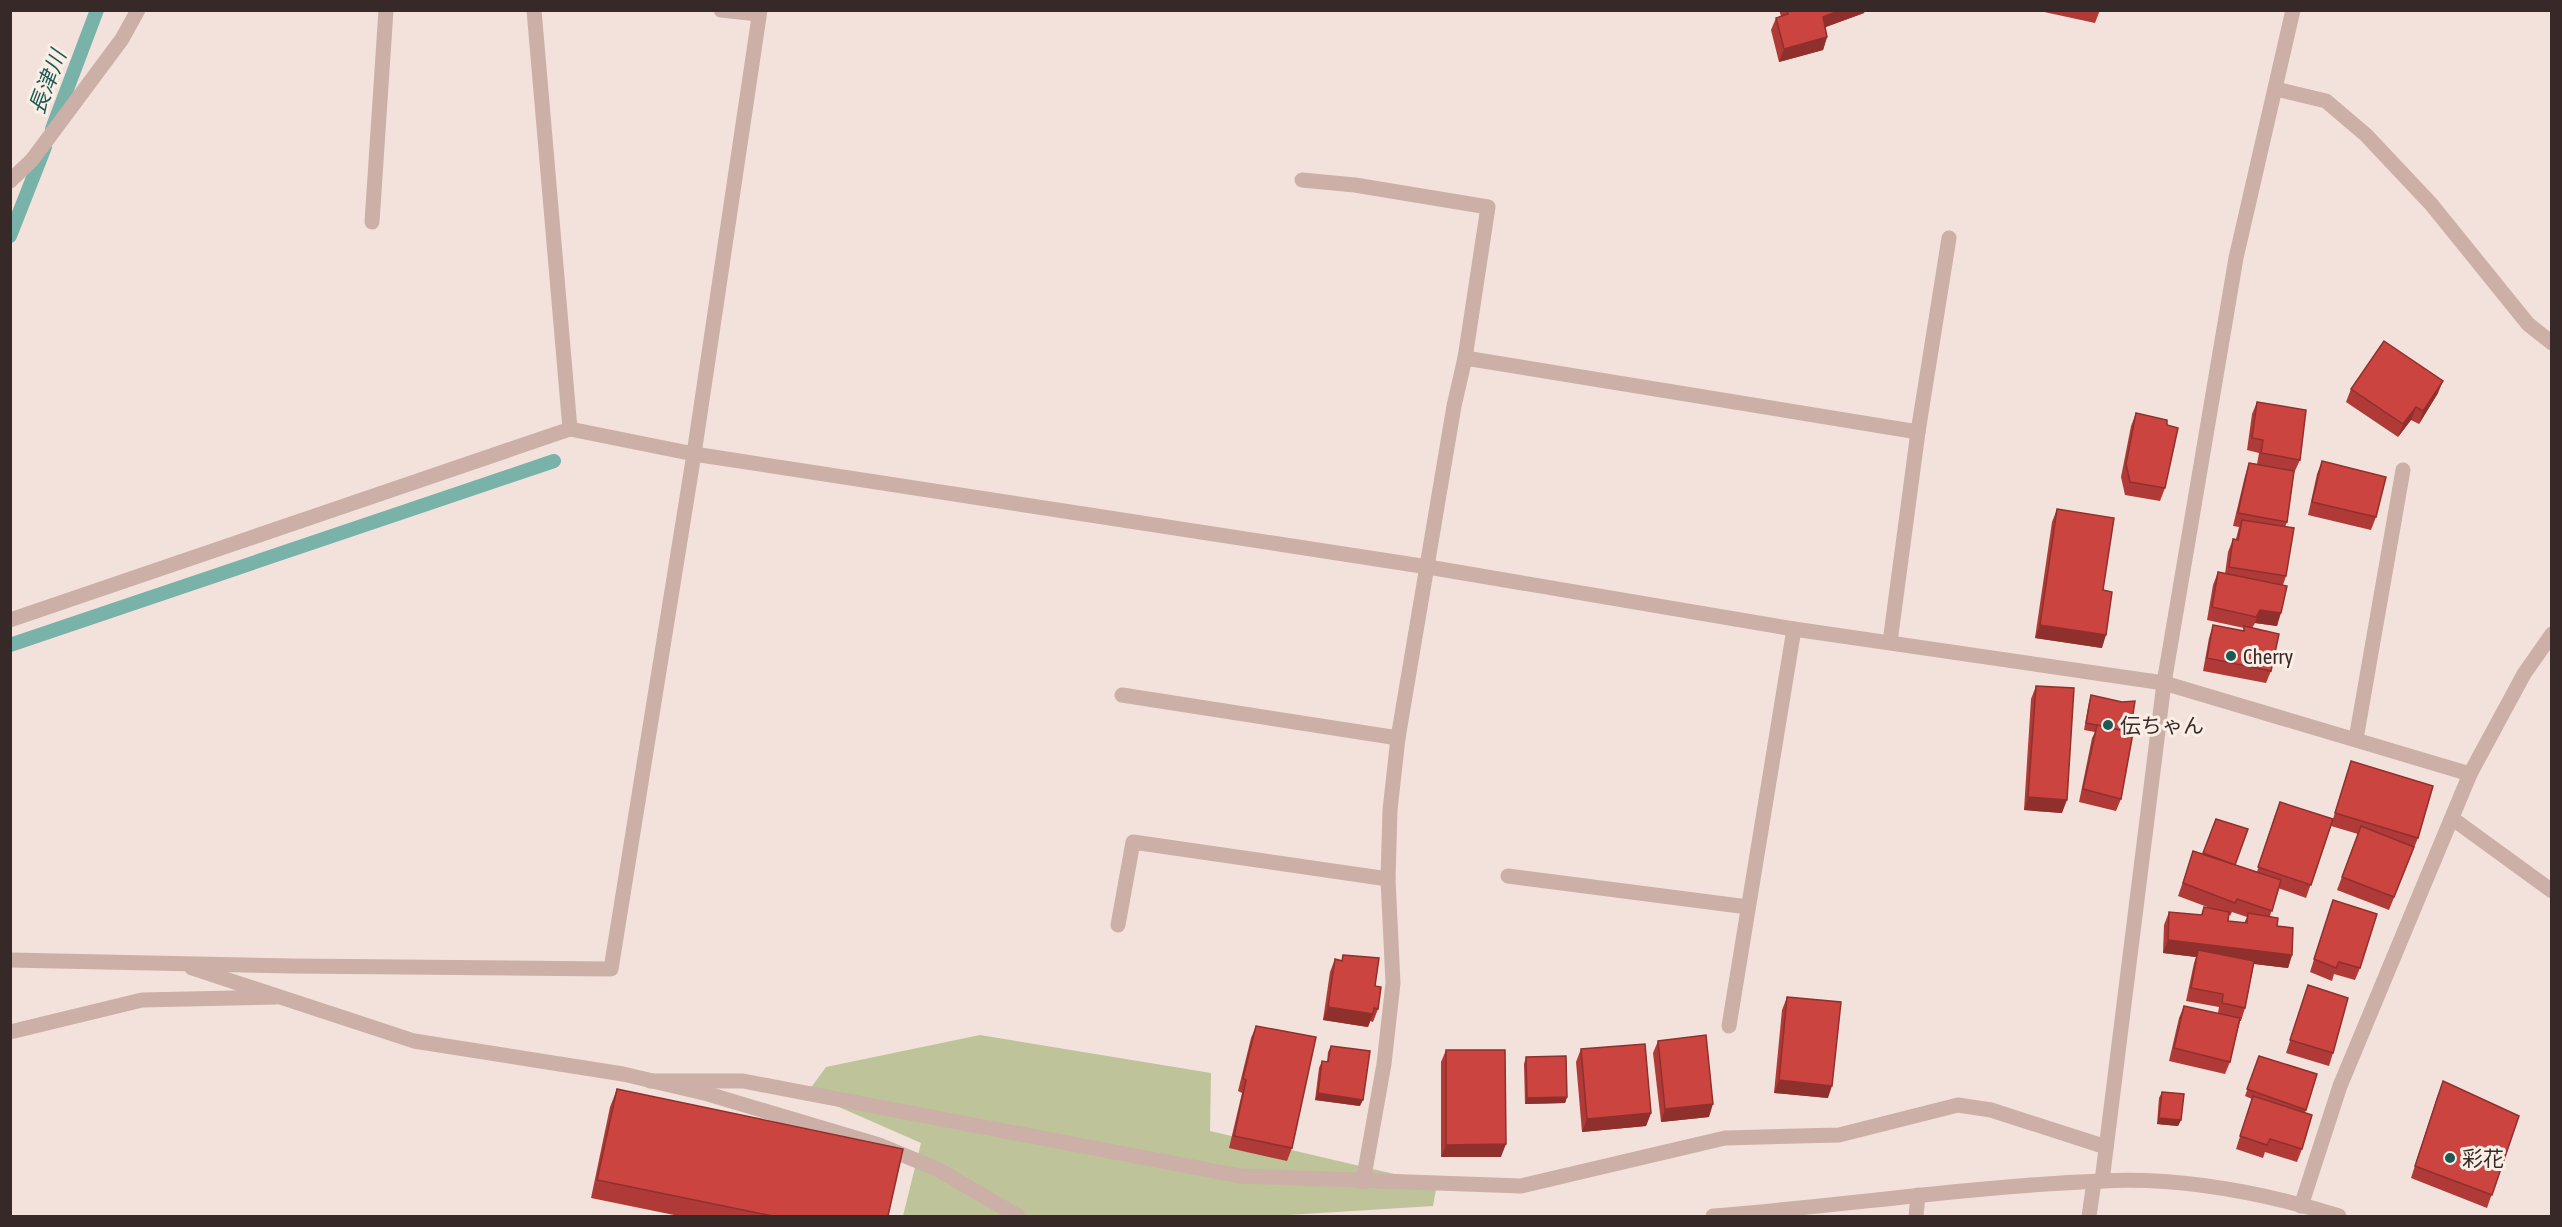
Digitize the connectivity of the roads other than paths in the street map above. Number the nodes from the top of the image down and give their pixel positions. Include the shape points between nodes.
1 (138, 10) edge
2 (386, 10) edge
3 (534, 10) edge
4 (721, 10) edge
5 (2293, 10) edge
6 (759, 12) edge
7 (2276, 89) junction
8 (1302, 180) dead end
9 (10, 181) edge
10 (372, 222) dead end
11 (1949, 238) dead end
12 (2552, 343) edge
13 (1465, 358) junction
14 (570, 429) junction
15 (1918, 432) junction
16 (694, 454) junction
17 (2403, 470) dead end
18 (1428, 567) junction
19 (10, 620) edge
20 (1794, 629) junction
21 (2552, 634) edge
22 (1890, 642) junction
23 (2164, 683) junction
24 (1122, 695) dead end
25 (1398, 738) junction
26 (2356, 739) junction
27 (2470, 774) junction
28 (2453, 819) junction
29 (1508, 876) dead end
30 (1388, 879) junction
31 (2552, 891) edge
32 (1748, 907) junction
33 (1118, 925) dead end
34 (10, 960) edge
35 (177, 963) junction
36 (276, 997) junction
37 (1729, 1026) dead end
38 (10, 1032) edge
39 (650, 1081) junction
40 (2106, 1147) junction
41 (2098, 1181) junction
42 (1363, 1182) junction
43 (1918, 1196) junction
44 (2301, 1206) junction
45 (1018, 1216) edge
46 (1713, 1216) edge
47 (1916, 1216) edge
48 (2089, 1216) edge
49 (2339, 1216) edge

1 - 9 street via 122,39 33,159
2 - 10 street
3 - 14 street
4 - 6 street
5 - 7 street
6 - 16 street
7 - 12 street via 2326,101 2366,135 2431,204 2528,324
7 - 23 street via 2235,258
8 - 13 street via 1488,207
11 - 15 street
13 - 15 street
13 - 18 street
14 - 16 street
14 - 19 street
15 - 22 street
16 - 18 street
16 - 35 street via 611,969
17 - 26 street
18 - 20 street
18 - 25 street
20 - 22 street
20 - 32 street
21 - 27 street via 2524,674
22 - 23 street
23 - 26 street
23 - 40 street
24 - 25 street
25 - 30 street
26 - 27 street
27 - 28 street
28 - 31 street
28 - 44 street via 2340,1086
29 - 32 street
30 - 33 street via 1133,842
30 - 42 street via 1393,983 1384,1064
32 - 37 street
34 - 35 street
35 - 36 street
36 - 38 street via 142,1000
36 - 39 street via 414,1041
39 - 42 street via 743,1081 1240,1176
39 - 45 street via 708,1094 879,1145 937,1169
40 - 41 street
40 - 42 street via 1991,1110 1958,1105 1839,1135 1725,1138 1521,1186
41 - 43 street
41 - 44 street via 2205,1187
41 - 48 street
43 - 46 street
43 - 47 street
44 - 49 street

